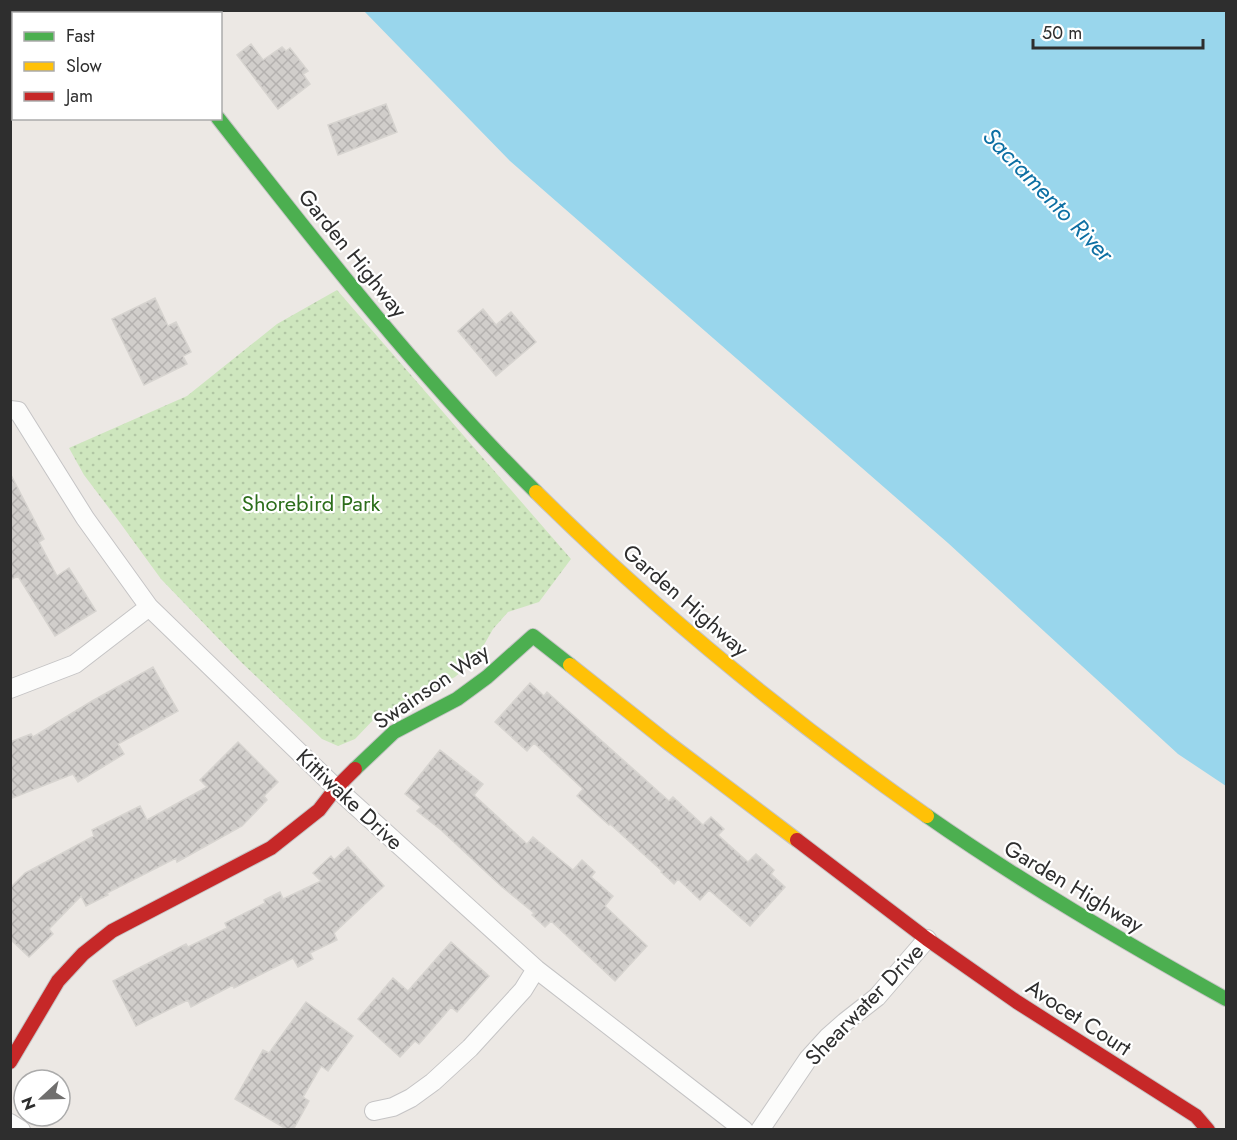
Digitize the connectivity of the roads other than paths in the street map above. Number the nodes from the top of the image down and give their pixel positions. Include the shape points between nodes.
1 (220, 120) edge
2 (14, 410) edge
3 (149, 607) junction
4 (10, 689) edge
5 (336, 788) junction
6 (927, 939) junction
7 (536, 969) junction
8 (1227, 999) edge
9 (10, 1062) edge
10 (374, 1112) dead end
11 (10, 1123) edge
12 (21, 1130) edge
13 (744, 1130) edge
14 (760, 1130) edge
15 (1208, 1130) edge

1 - 8 street, Garden Highway via 396,339 480,433 567,522 637,586 802,724 920,811 1083,918
2 - 3 street, Kittiwake Drive
3 - 4 street via 75,664
3 - 5 street, Kittiwake Drive
5 - 6 street, Swainson Way via 394,732 457,699 533,636
5 - 7 street, Kittiwake Drive
5 - 9 street, Swainson Way via 319,810 272,848 112,931 83,954 58,981
6 - 14 street, Shearwater Drive via 877,997 808,1059
6 - 15 street, Avocet Court via 1017,1002 1196,1116
7 - 10 street via 523,990 433,1082 411,1098
7 - 13 street, Kittiwake Drive
11 - 12 street

